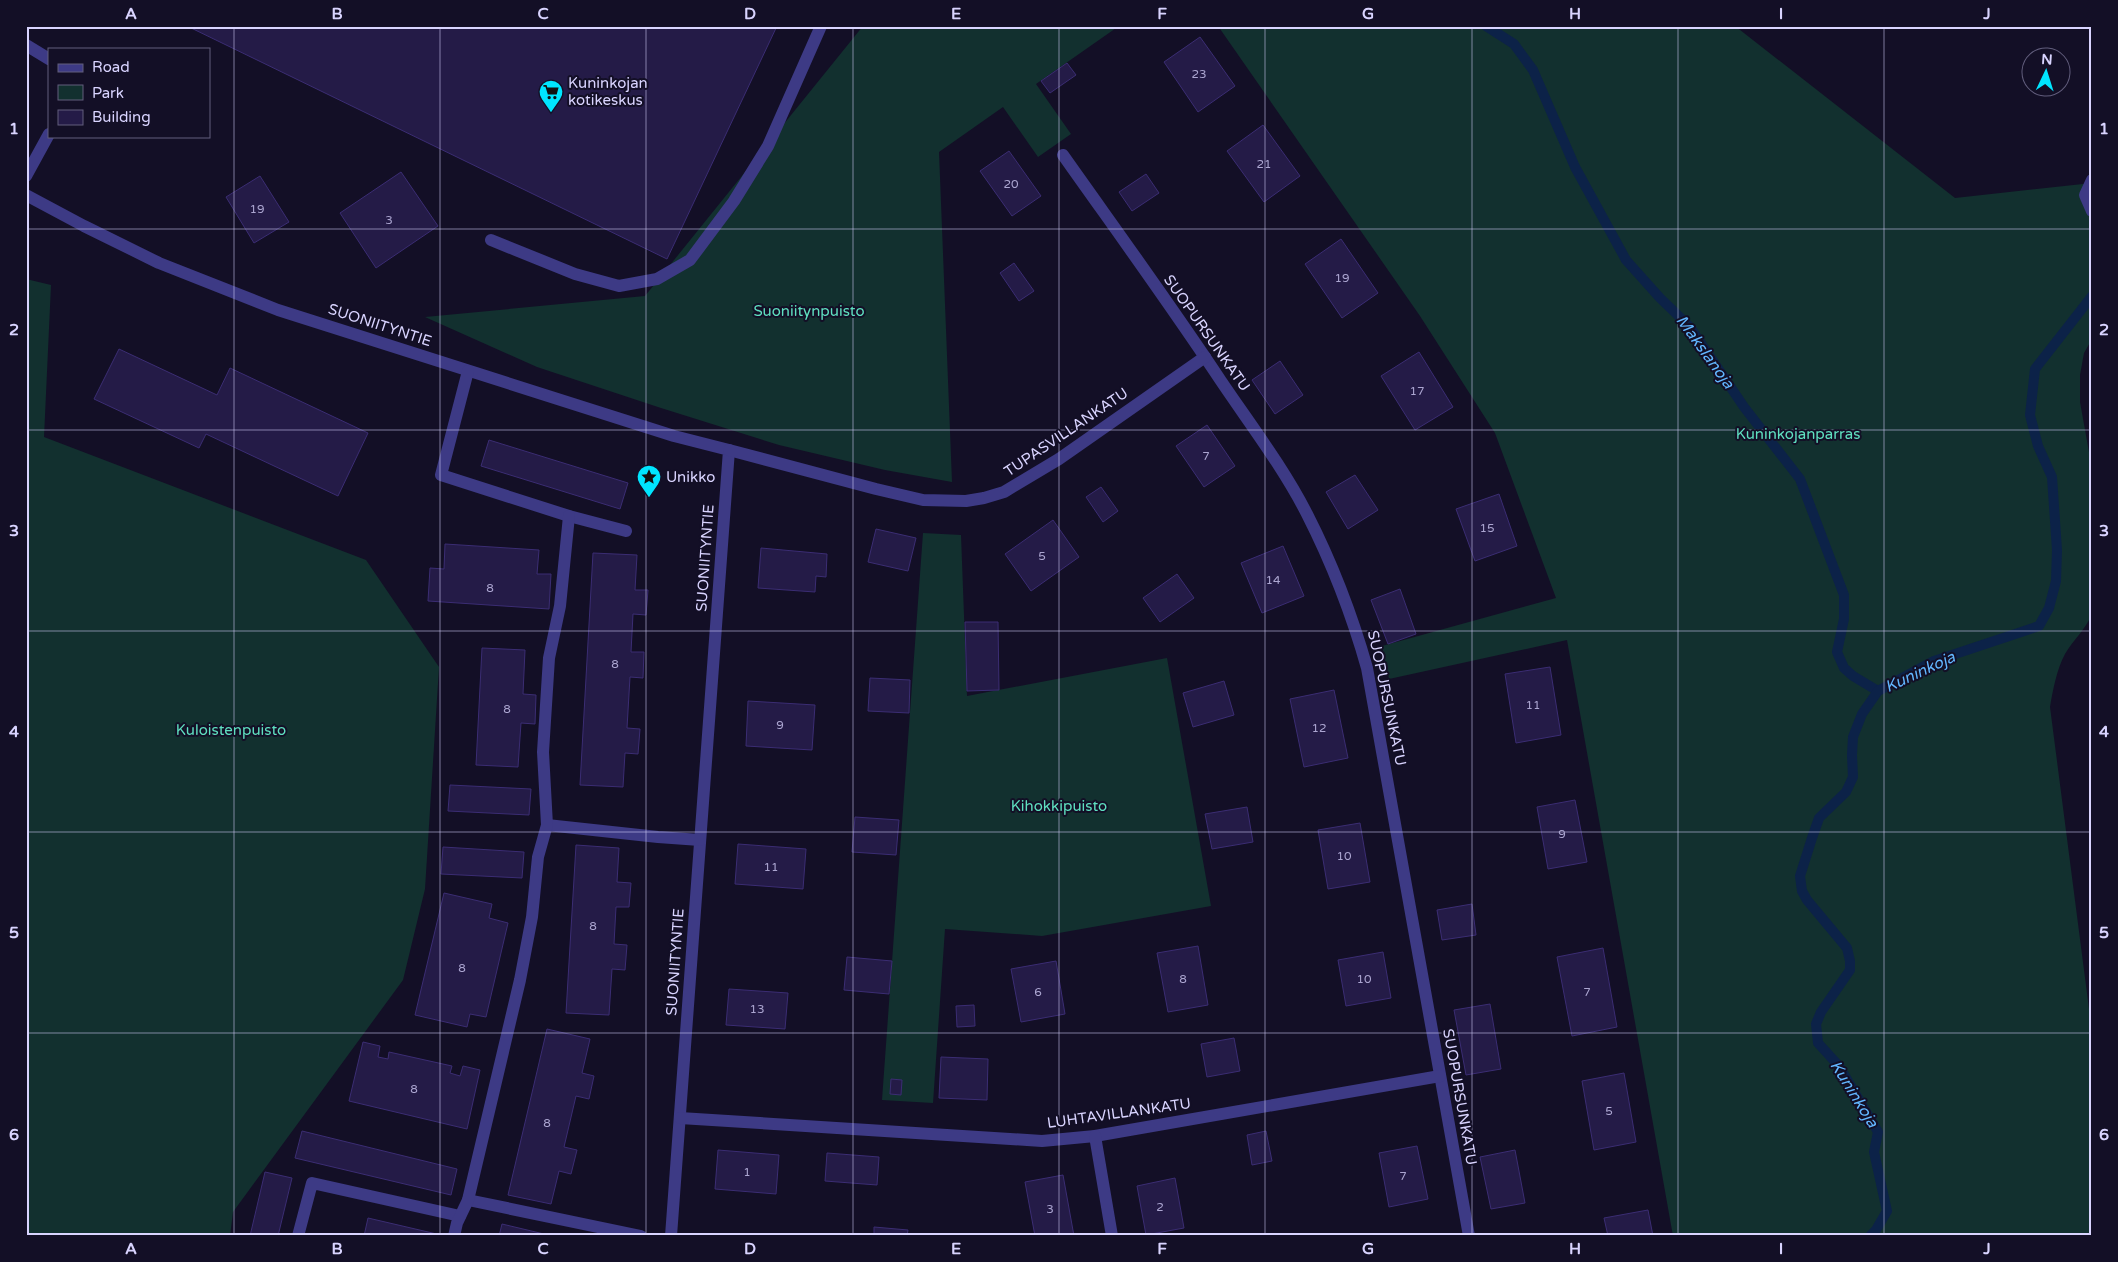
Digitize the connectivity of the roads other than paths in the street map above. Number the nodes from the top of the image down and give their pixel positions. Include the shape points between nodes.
1 (821, 26) edge
2 (26, 45) edge
3 (48, 57) edge
4 (48, 136) edge
5 (1063, 154) dead end
6 (26, 176) edge
7 (2092, 180) edge
8 (26, 195) edge
9 (2092, 211) edge
10 (492, 240) dead end
11 (1205, 357) junction
12 (468, 371) junction
13 (729, 450) junction
14 (569, 516) junction
15 (626, 530) dead end
16 (547, 824) junction
17 (700, 840) junction
18 (1440, 1076) junction
19 (680, 1118) junction
20 (1095, 1136) junction
21 (468, 1200) junction
22 (460, 1216) junction
23 (298, 1236) edge
24 (454, 1236) edge
25 (641, 1236) edge
26 (671, 1236) edge
27 (1112, 1236) edge
28 (1469, 1236) edge

1 - 10 street via 768,146 734,201 690,260 657,279 619,286 575,274
2 - 3 street
4 - 6 street
5 - 11 street, SUOPURSUNKATU
7 - 9 street via 2085,195
8 - 12 street, SUONIITYNTIE via 151,259 209,284 278,310
11 - 13 street, TUPASVILLANKATU via 1059,460 1004,492 984,498 923,500
11 - 18 street, SUOPURSUNKATU via 1306,513 1355,625 1367,668
12 - 13 street, SUONIITYNTIE via 674,436
12 - 14 street via 441,475
13 - 17 street, SUONIITYNTIE
14 - 15 street
14 - 16 street via 560,606 549,658 543,752
16 - 17 street
16 - 21 street via 538,857 532,917 520,980
17 - 19 street, SUONIITYNTIE
18 - 20 street, LUHTAVILLANKATU
18 - 28 street, SUOPURSUNKATU
19 - 20 street, LUHTAVILLANKATU via 1042,1141
19 - 26 street, SUONIITYNTIE
20 - 27 street
21 - 22 street
21 - 25 street
22 - 23 street via 312,1183
22 - 24 street

